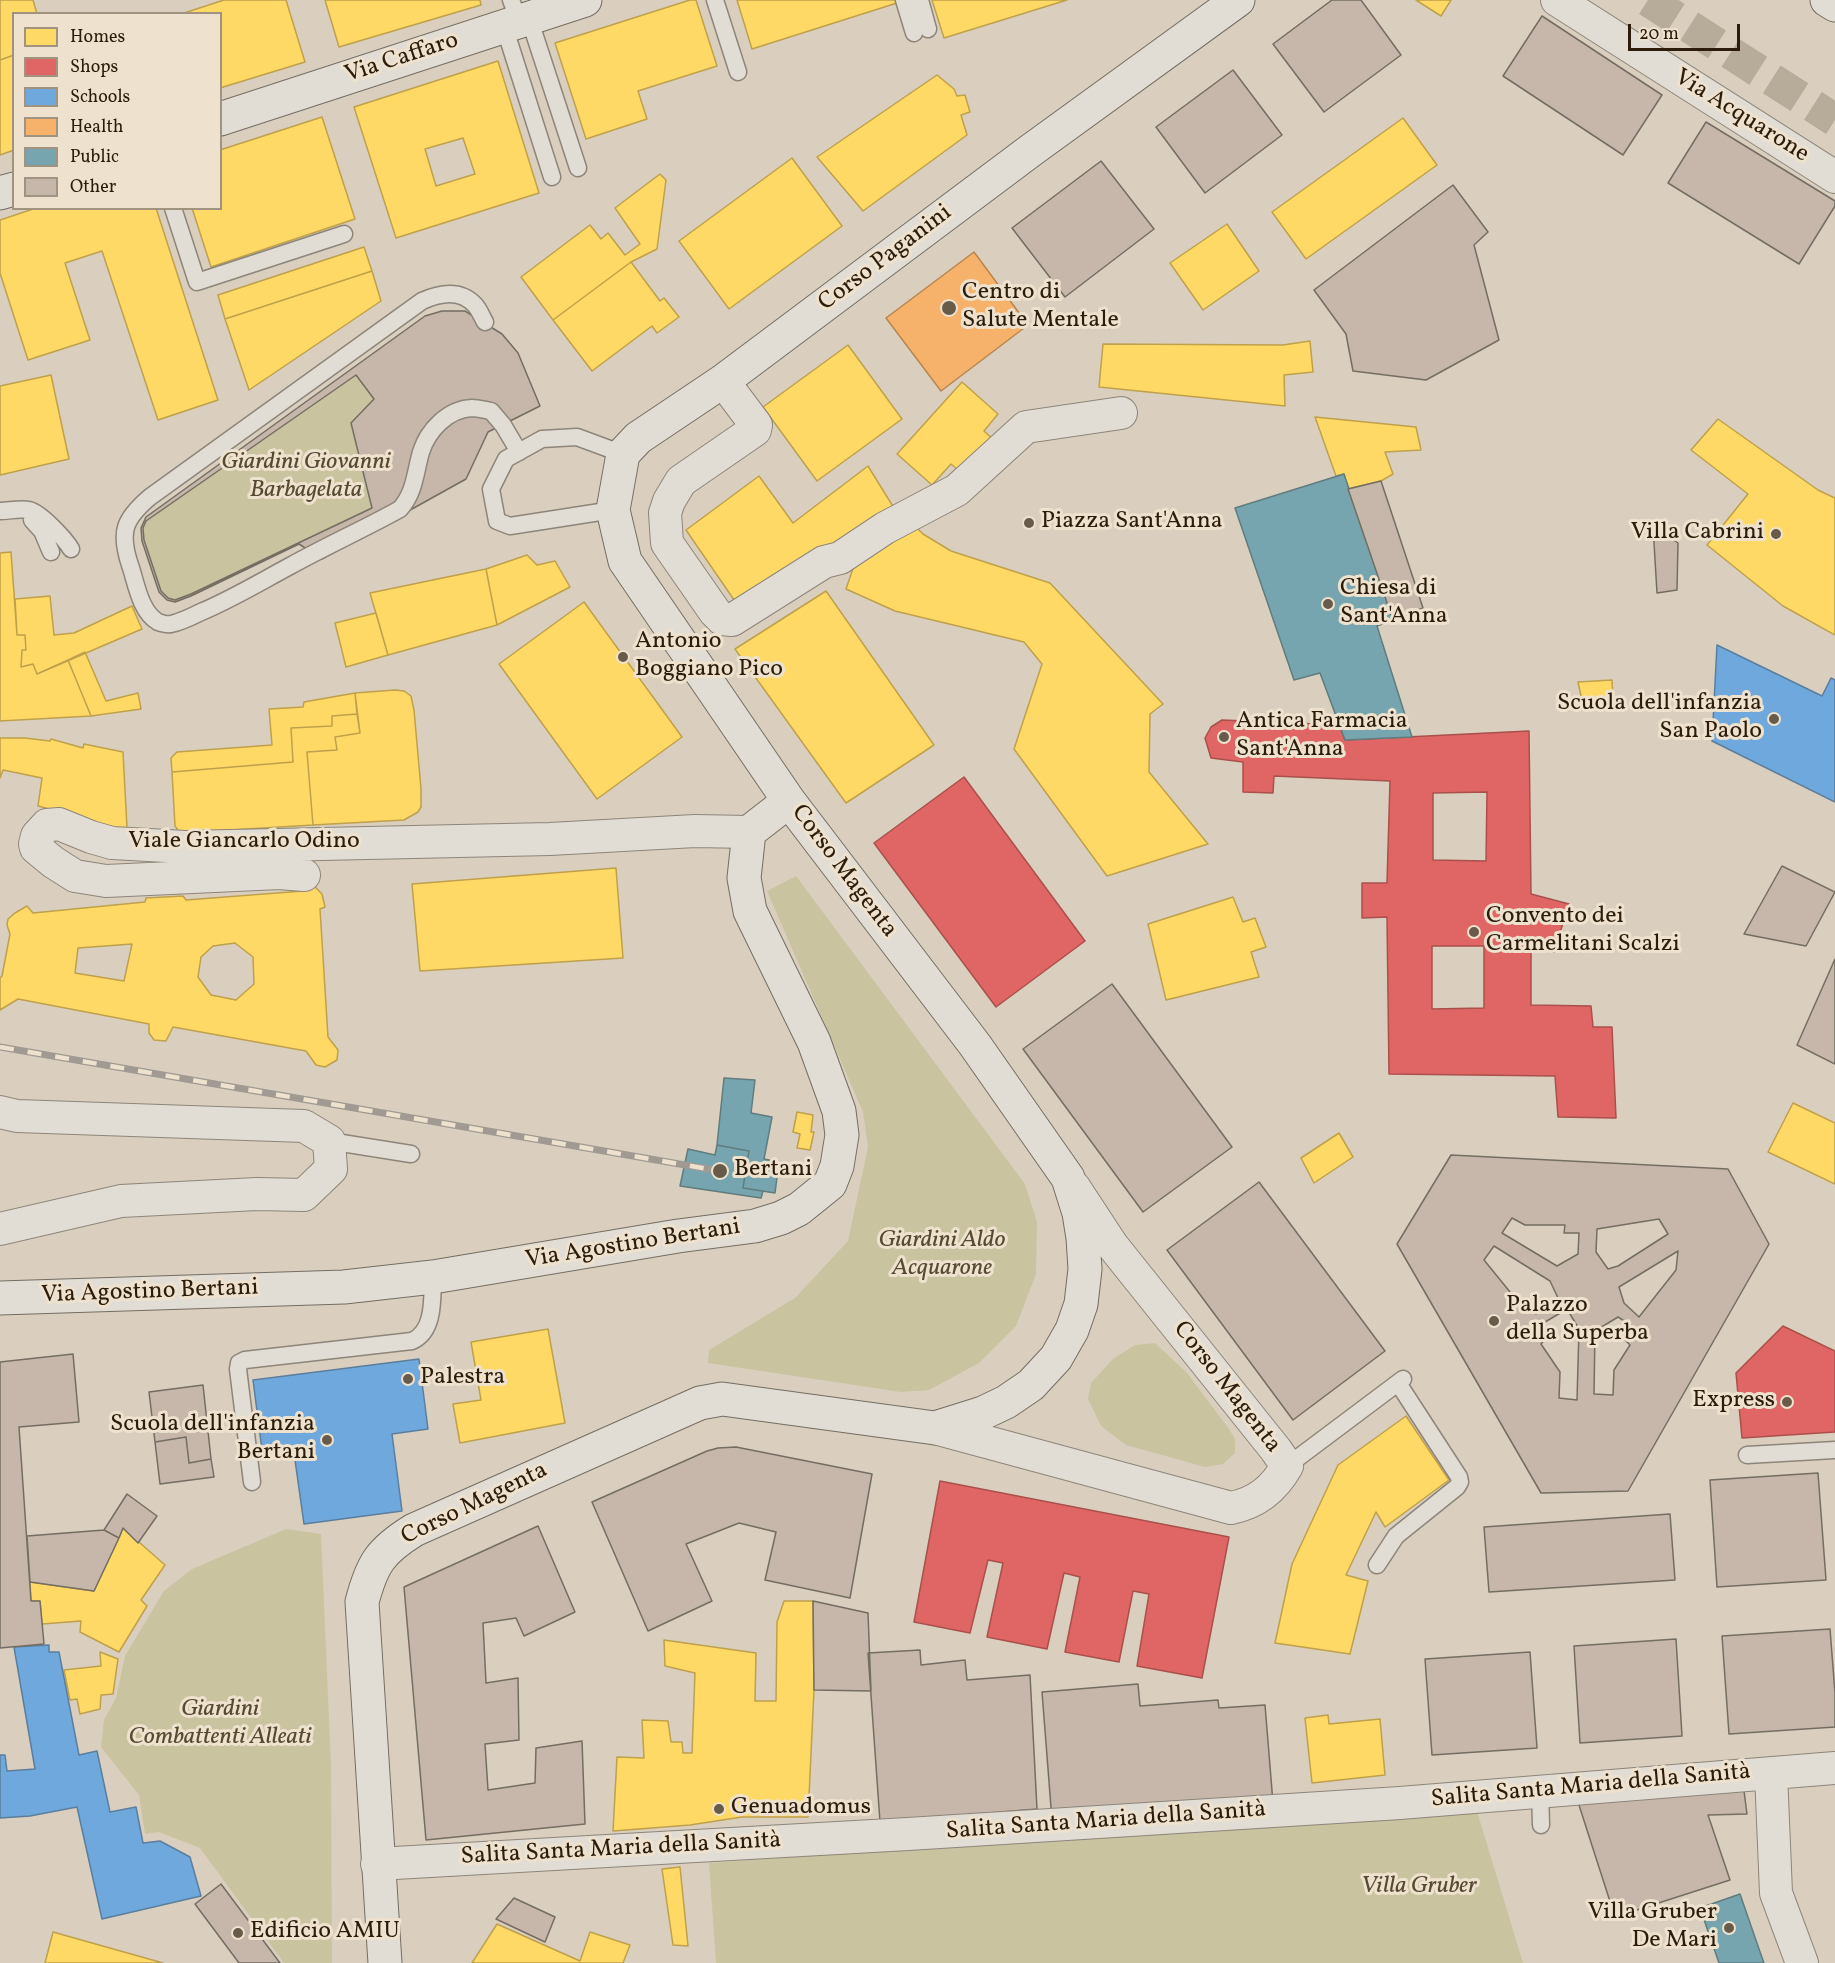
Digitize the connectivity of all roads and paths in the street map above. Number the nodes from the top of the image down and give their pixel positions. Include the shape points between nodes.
1 (585, 0) edge
2 (715, 0) edge
3 (904, 0) edge
4 (920, 0) edge
5 (1238, 0) edge
6 (1557, 0) edge
7 (1827, 0) edge
8 (1835, 5) edge
9 (516, 16) edge
10 (738, 72) dead end
11 (222, 118) edge
12 (578, 168) dead end
13 (552, 177) dead end
14 (1835, 177) edge
15 (174, 210) edge
16 (344, 234) dead end
17 (485, 322) dead end
18 (723, 381) junction
19 (1121, 413) dead end
20 (519, 452) junction
21 (623, 454) junction
22 (614, 510) junction
23 (8, 511) edge
24 (71, 549) dead end
25 (51, 552) dead end
26 (789, 801) junction
27 (749, 832) junction
28 (304, 875) dead end
29 (0, 1112) edge
30 (329, 1142) junction
31 (411, 1154) dead end
32 (1068, 1178) junction
33 (0, 1229) edge
34 (433, 1277) junction
35 (0, 1298) edge
36 (935, 1428) junction
37 (1835, 1450) edge
38 (1747, 1455) dead end
39 (1287, 1466) junction
40 (252, 1482) dead end
41 (1377, 1565) dead end
42 (1835, 1768) edge
43 (1771, 1773) junction
44 (1540, 1790) junction
45 (1541, 1825) dead end
46 (377, 1864) junction
47 (384, 1963) edge
48 (1802, 1963) edge

1 - 9 street, Via Caffaro
2 - 10 lane
3 - 4 lane via 921,31
5 - 18 street, Corso Paganini
6 - 14 street, Via Acquarone
7 - 8 street
9 - 11 street, Via Caffaro
9 - 12 lane
9 - 13 lane
15 - 16 lane via 197,282
17 - 20 lane via 474,304 455,294 438,294 422,301 150,497 128,521 124,548 148,613 169,625 244,592 400,509 409,499 422,450 432,430 448,415 471,408 491,411
18 - 19 street via 756,425 755,430 681,481 669,501 665,527 667,543 715,612 722,619 732,620 824,562 840,558 885,528 957,490 1026,427
18 - 21 street, Corso Paganini via 638,438
20 - 21 lane via 542,439 577,437
20 - 22 lane via 506,459 491,489 497,521 510,526
21 - 22 street
22 - 26 street, Corso Magenta via 625,561
23 - 24 lane via 36,513
23 - 25 lane via 36,524
26 - 27 street
26 - 32 street, Corso Magenta via 975,1045
27 - 28 street, Viale Giancarlo Odino via 185,847 112,843 59,824 47,825 35,844 75,876 106,881
27 - 34 street, Via Agostino Bertani via 744,878 750,911 814,1042 839,1111 842,1142 830,1184 799,1209 755,1226
29 - 30 street via 17,1116 304,1126
30 - 31 lane
30 - 33 street via 331,1169 304,1195 121,1201
32 - 36 street, Corso Magenta via 1079,1213 1085,1269 1081,1304 1072,1330 1056,1358 1031,1385 983,1413
32 - 39 street, Corso Magenta via 1112,1245
34 - 35 street, Via Agostino Bertani via 344,1287
34 - 40 lane via 431,1310 425,1332 419,1338 239,1363
36 - 39 street, Corso Magenta via 1232,1508 1253,1502 1271,1490
36 - 46 street, Corso Magenta via 722,1399 700,1403 397,1540 370,1573 362,1602
37 - 38 lane
39 - 41 lane via 1400,1381 1460,1482 1396,1536
42 - 43 street, Salita Santa Maria della Sanità
43 - 44 street, Salita Santa Maria della Sanità
43 - 48 street via 1776,1893
44 - 45 lane
44 - 46 street, Salita Santa Maria della Sanità via 908,1834
46 - 47 street, Corso Magenta

